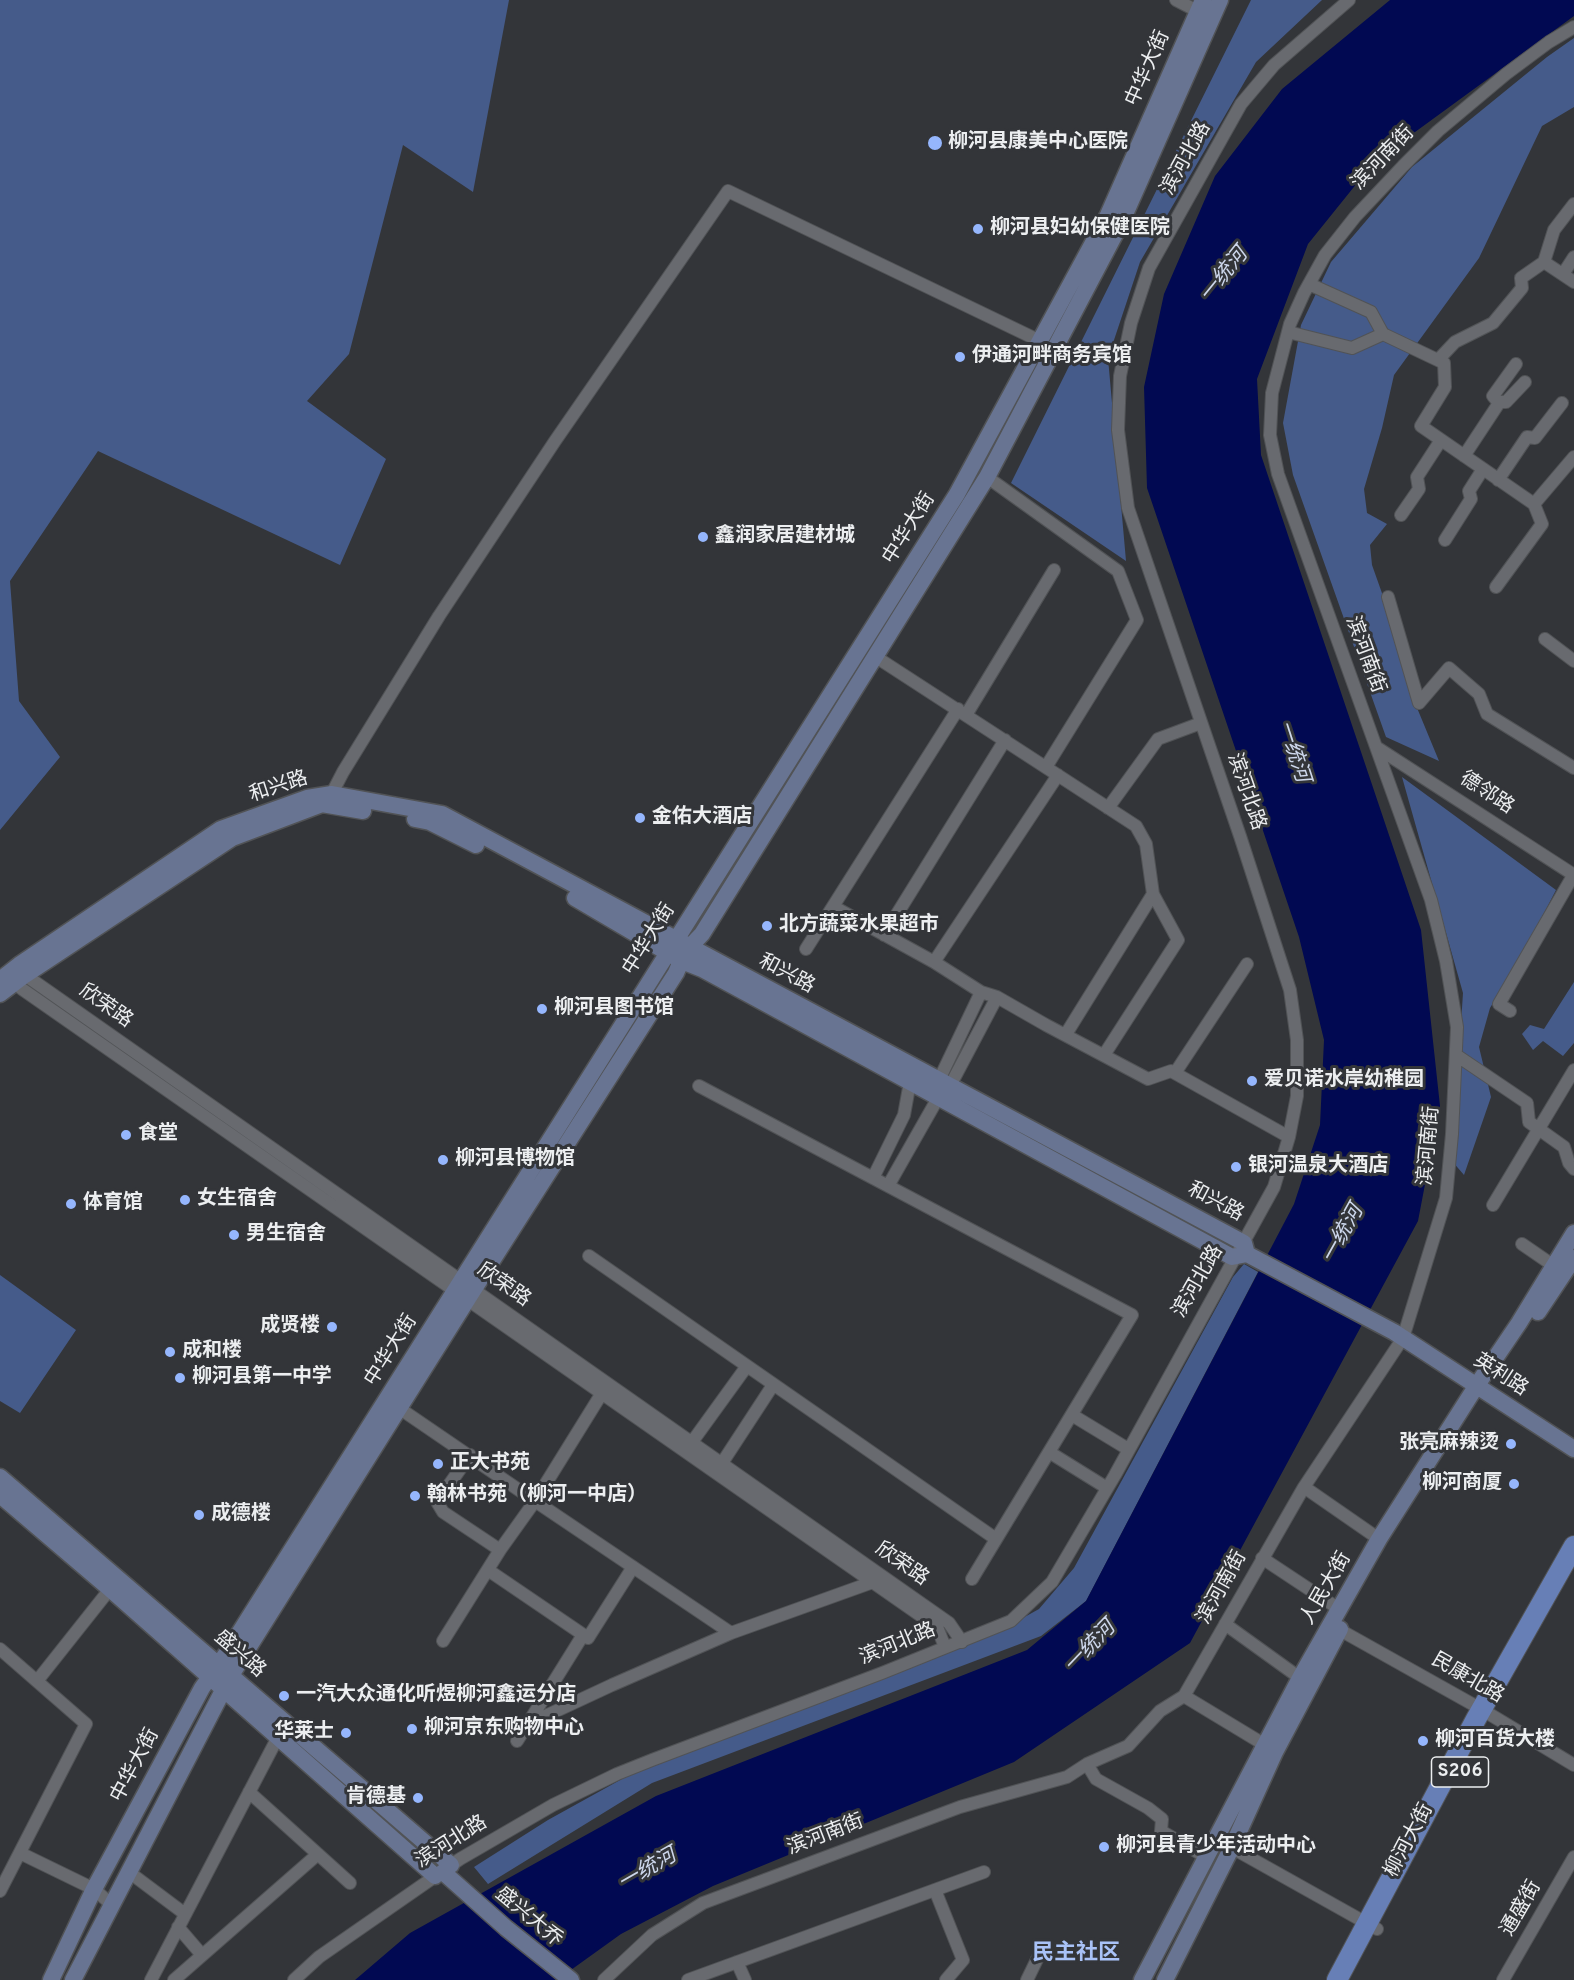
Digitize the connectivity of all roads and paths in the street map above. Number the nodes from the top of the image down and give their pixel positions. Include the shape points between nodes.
1 (1176, 0) edge
2 (1220, 0) edge
3 (1350, 0) edge
4 (1204, 10) edge
5 (1574, 27) edge
6 (1574, 204) edge
7 (1574, 257) edge
8 (1544, 262) junction
9 (1563, 274) junction
10 (1574, 282) edge
11 (1309, 284) junction
12 (1288, 332) junction
13 (1383, 334) junction
14 (1040, 341) junction
15 (1438, 360) junction
16 (1516, 364) dead end
17 (1525, 382) dead end
18 (1498, 402) junction
19 (1562, 403) dead end
20 (1441, 440) junction
21 (1464, 456) junction
22 (1574, 457) edge
23 (1483, 469) junction
24 (987, 477) junction
25 (1498, 480) junction
26 (1534, 504) junction
27 (1401, 515) dead end
28 (1445, 540) dead end
29 (1054, 570) dead end
30 (1496, 587) dead end
31 (1388, 597) dead end
32 (1545, 639) dead end
33 (876, 657) junction
34 (1574, 661) edge
35 (962, 712) junction
36 (1201, 723) junction
37 (1005, 740) junction
38 (1376, 747) junction
39 (1046, 767) junction
40 (1574, 768) edge
41 (1058, 775) junction
42 (329, 799) junction
43 (1108, 808) junction
44 (1574, 875) edge
45 (1153, 894) junction
46 (834, 908) junction
47 (884, 935) junction
48 (679, 949) junction
49 (806, 949) dead end
50 (934, 962) junction
51 (1247, 964) dead end
52 (13, 975) edge
53 (981, 992) junction
54 (0, 994) edge
55 (997, 997) junction
56 (1510, 1011) dead end
57 (1066, 1034) junction
58 (1104, 1055) junction
59 (1459, 1057) dead end
60 (1574, 1070) edge
61 (1175, 1073) junction
62 (910, 1082) junction
63 (699, 1086) dead end
64 (942, 1088) junction
65 (1538, 1129) junction
66 (1289, 1137) junction
67 (1572, 1162) edge
68 (873, 1178) junction
69 (888, 1186) junction
70 (1493, 1205) dead end
71 (1574, 1233) edge
72 (1522, 1244) dead end
73 (1242, 1251) junction
74 (589, 1256) dead end
75 (1574, 1258) edge
76 (1554, 1266) junction
77 (464, 1290) junction
78 (1399, 1335) junction
79 (747, 1366) junction
80 (773, 1384) junction
81 (1481, 1388) junction
82 (602, 1393) junction
83 (399, 1408) junction
84 (1071, 1415) junction
85 (692, 1442) junction
86 (1128, 1449) junction
87 (1574, 1449) edge
88 (1049, 1452) junction
89 (470, 1455) junction
90 (722, 1463) junction
91 (0, 1477) edge
92 (1304, 1487) junction
93 (1107, 1488) junction
94 (0, 1495) edge
95 (535, 1501) junction
96 (996, 1539) junction
97 (1379, 1539) junction
98 (1574, 1546) edge
99 (500, 1550) junction
100 (1262, 1558) junction
101 (633, 1567) junction
102 (1574, 1567) edge
103 (488, 1570) junction
104 (972, 1579) dead end
105 (873, 1582) junction
106 (110, 1589) junction
107 (1339, 1610) junction
108 (1225, 1624) junction
109 (1340, 1629) junction
110 (731, 1633) junction
111 (583, 1635) junction
112 (443, 1641) dead end
113 (962, 1642) junction
114 (945, 1647) junction
115 (0, 1649) edge
116 (221, 1677) junction
117 (1300, 1678) junction
118 (37, 1681) junction
119 (1184, 1695) junction
120 (1486, 1712) junction
121 (524, 1726) junction
122 (278, 1737) junction
123 (517, 1741) dead end
124 (1265, 1745) junction
125 (1087, 1764) junction
126 (1574, 1765) edge
127 (249, 1792) junction
128 (1215, 1839) junction
129 (1232, 1847) junction
130 (20, 1853) junction
131 (318, 1854) junction
132 (1206, 1857) junction
133 (1574, 1857) edge
134 (443, 1871) junction
135 (129, 1872) junction
136 (984, 1872) dead end
137 (350, 1882) dead end
138 (94, 1889) junction
139 (935, 1890) junction
140 (0, 1891) edge
141 (112, 1905) junction
142 (185, 1914) junction
143 (1372, 1926) junction
144 (178, 1927) junction
145 (1043, 1947) dead end
146 (202, 1955) junction
147 (737, 1962) junction
148 (1171, 1978) edge
149 (51, 1980) edge
150 (73, 1980) edge
151 (151, 1980) edge
152 (174, 1980) edge
153 (294, 1980) edge
154 (571, 1980) edge
155 (604, 1980) edge
156 (688, 1980) edge
157 (745, 1980) edge
158 (946, 1980) edge
159 (1027, 1980) edge
160 (1142, 1980) edge
161 (1337, 1980) edge
162 (1351, 1980) edge
163 (1503, 1980) edge

1 - 4 street
2 - 4 street, 中华大街
3 - 36 street, 滨河北路 via 1274,65 1240,104 1149,268 1131,323 1120,376 1118,430 1128,508
4 - 14 street, 中华大街 via 1108,215
4 - 24 street, 中华大街 via 1122,221
5 - 11 street, 滨河南街 via 1506,74 1438,132 1355,217
6 - 8 street via 1554,230
7 - 9 street
8 - 9 street
8 - 15 street via 1521,278 1522,288 1493,323 1455,342
9 - 10 street
11 - 12 street, 滨河南街
11 - 13 street via 1371,312
12 - 13 street via 1352,348
12 - 38 street, 滨河南街 via 1272,393 1270,435 1278,474
13 - 15 street
14 - 42 street via 728,191 439,616
14 - 48 street, 中华大街 via 957,494
15 - 20 street via 1444,363 1445,387 1421,426
16 - 18 street via 1493,396
17 - 18 street via 1506,402
18 - 21 street
19 - 25 street via 1536,438 1527,437
20 - 21 street
20 - 27 street via 1417,477 1419,489
21 - 23 street
22 - 26 street
23 - 25 street
23 - 28 street via 1469,491 1471,499
24 - 33 street, 中华大街
24 - 39 street via 1118,571 1137,620
25 - 26 street
26 - 30 street via 1542,524
29 - 35 street
31 - 40 street via 1419,703 1449,668 1479,694 1487,714
32 - 34 street
33 - 35 street
33 - 48 street, 中华大街 via 702,933
35 - 37 street
35 - 46 street
36 - 43 street via 1158,739
36 - 66 street, 滨河北路 via 1290,990 1297,1040 1297,1096
37 - 39 street
37 - 47 street
38 - 44 street, 德邻路
38 - 78 street, 滨河南街 via 1431,900 1457,1027 1446,1198
39 - 41 street
41 - 43 street
41 - 50 street
42 - 48 street, 和兴路 via 442,814
42 - 52 street, 和兴路 via 232,838
43 - 45 street via 1136,826 1146,844
44 - 56 street via 1499,1004
45 - 57 street
45 - 58 street via 1178,940
46 - 47 street
46 - 49 street
47 - 50 street
48 - 62 street, 和兴路 via 712,975
48 - 64 street, 和兴路
48 - 77 street, 中华大街
50 - 53 street
51 - 61 street
52 - 54 street, 和兴路
52 - 77 street, 欣荣路
53 - 55 street
53 - 64 street
55 - 57 street
55 - 64 street
57 - 58 street
58 - 61 street via 1148,1079
59 - 65 street via 1527,1103 1529,1122
60 - 65 street
61 - 66 street
62 - 64 street, 和兴路
62 - 68 street via 904,1115
63 - 68 street
64 - 69 street
64 - 73 street, 和兴路 via 1232,1257
65 - 67 street via 1564,1147
65 - 70 street
66 - 73 street, 滨河北路 via 1274,1187
68 - 69 street
69 - 84 street via 1132,1316
71 - 76 street, 人民大街
72 - 76 street
73 - 78 street, 和兴路
73 - 86 street, 滨河北路
74 - 79 street
75 - 81 street, 人民大街
76 - 81 street, 人民大街
77 - 82 street, 欣荣路
77 - 83 street, 中华大街
77 - 85 street, 欣荣路
77 - 116 street, 中华大街
78 - 81 street, 英利路
78 - 92 street, 滨河南街
79 - 80 street
79 - 85 street
80 - 90 street
80 - 96 street
81 - 87 street, 英利路
81 - 97 street, 人民大街
81 - 109 street, 人民大街
82 - 95 street
82 - 105 street, 欣荣路
83 - 89 street
83 - 116 street, 中华大街
84 - 86 street
84 - 88 street
85 - 90 street, 欣荣路
86 - 93 street, 滨河北路
88 - 93 street
88 - 96 street
89 - 95 street
89 - 99 street via 437,1502 443,1512
90 - 113 street, 欣荣路 via 950,1623
91 - 116 street, 盛兴路
92 - 97 street
92 - 100 street, 滨河南街
93 - 113 street, 滨河北路 via 1052,1582 1011,1621
94 - 106 street, 盛兴路
95 - 99 street
95 - 101 street
96 - 104 street
97 - 107 street, 人民大街
98 - 120 main road, 柳河大街 / S206
99 - 103 street
100 - 107 street
100 - 108 street, 滨河南街
101 - 110 street
101 - 111 street via 588,1638
102 - 120 main road, 柳河大街 / S206
103 - 111 street
103 - 112 street
105 - 110 street
105 - 114 street, 欣荣路 via 937,1626
106 - 116 street, 盛兴路
106 - 118 street
107 - 117 street, 人民大街
108 - 117 street
108 - 119 street, 滨河南街
109 - 120 street, 民康北路
109 - 129 street, 人民大街 via 1275,1752
110 - 121 street
111 - 121 street
113 - 114 street, 滨河北路
114 - 134 street, 滨河北路 via 617,1774 554,1805
115 - 118 street
116 - 122 street, 盛兴路
116 - 134 street, 盛兴路
116 - 135 street, 中华大街
116 - 138 street, 中华大街 via 202,1688
117 - 124 street, 人民大街
118 - 130 street via 86,1724
119 - 124 street
119 - 125 street, 滨河南街 via 1160,1711 1128,1746
120 - 126 street, 民康北路
120 - 143 main road, 柳河大街 / S206
121 - 123 street
122 - 127 street
122 - 134 street, 盛兴路
124 - 128 street, 人民大街
125 - 132 street via 1096,1779 1161,1819 1161,1831
125 - 155 street, 滨河南街 via 1067,1777 960,1806 703,1903 652,1935
127 - 131 street
127 - 142 street
128 - 129 street
128 - 132 street, 人民大街
129 - 143 street
129 - 148 street, 人民大街
130 - 138 street
130 - 140 street
131 - 137 street
131 - 146 street
132 - 160 street, 人民大街
133 - 163 street, 通盛街
134 - 153 street, 滨河北路 via 319,1957
134 - 154 street, 盛兴大乔
135 - 141 street, 中华大街
135 - 142 street
136 - 139 street
138 - 141 street
138 - 149 street, 中华大街
139 - 147 street
139 - 158 street via 963,1960
141 - 150 street, 中华大街
142 - 144 street
143 - 161 main road, 柳河大街 / S206
143 - 162 main road, 柳河大街 / S206
144 - 146 street
144 - 151 street
145 - 159 street
146 - 152 street
147 - 156 street
147 - 157 street

